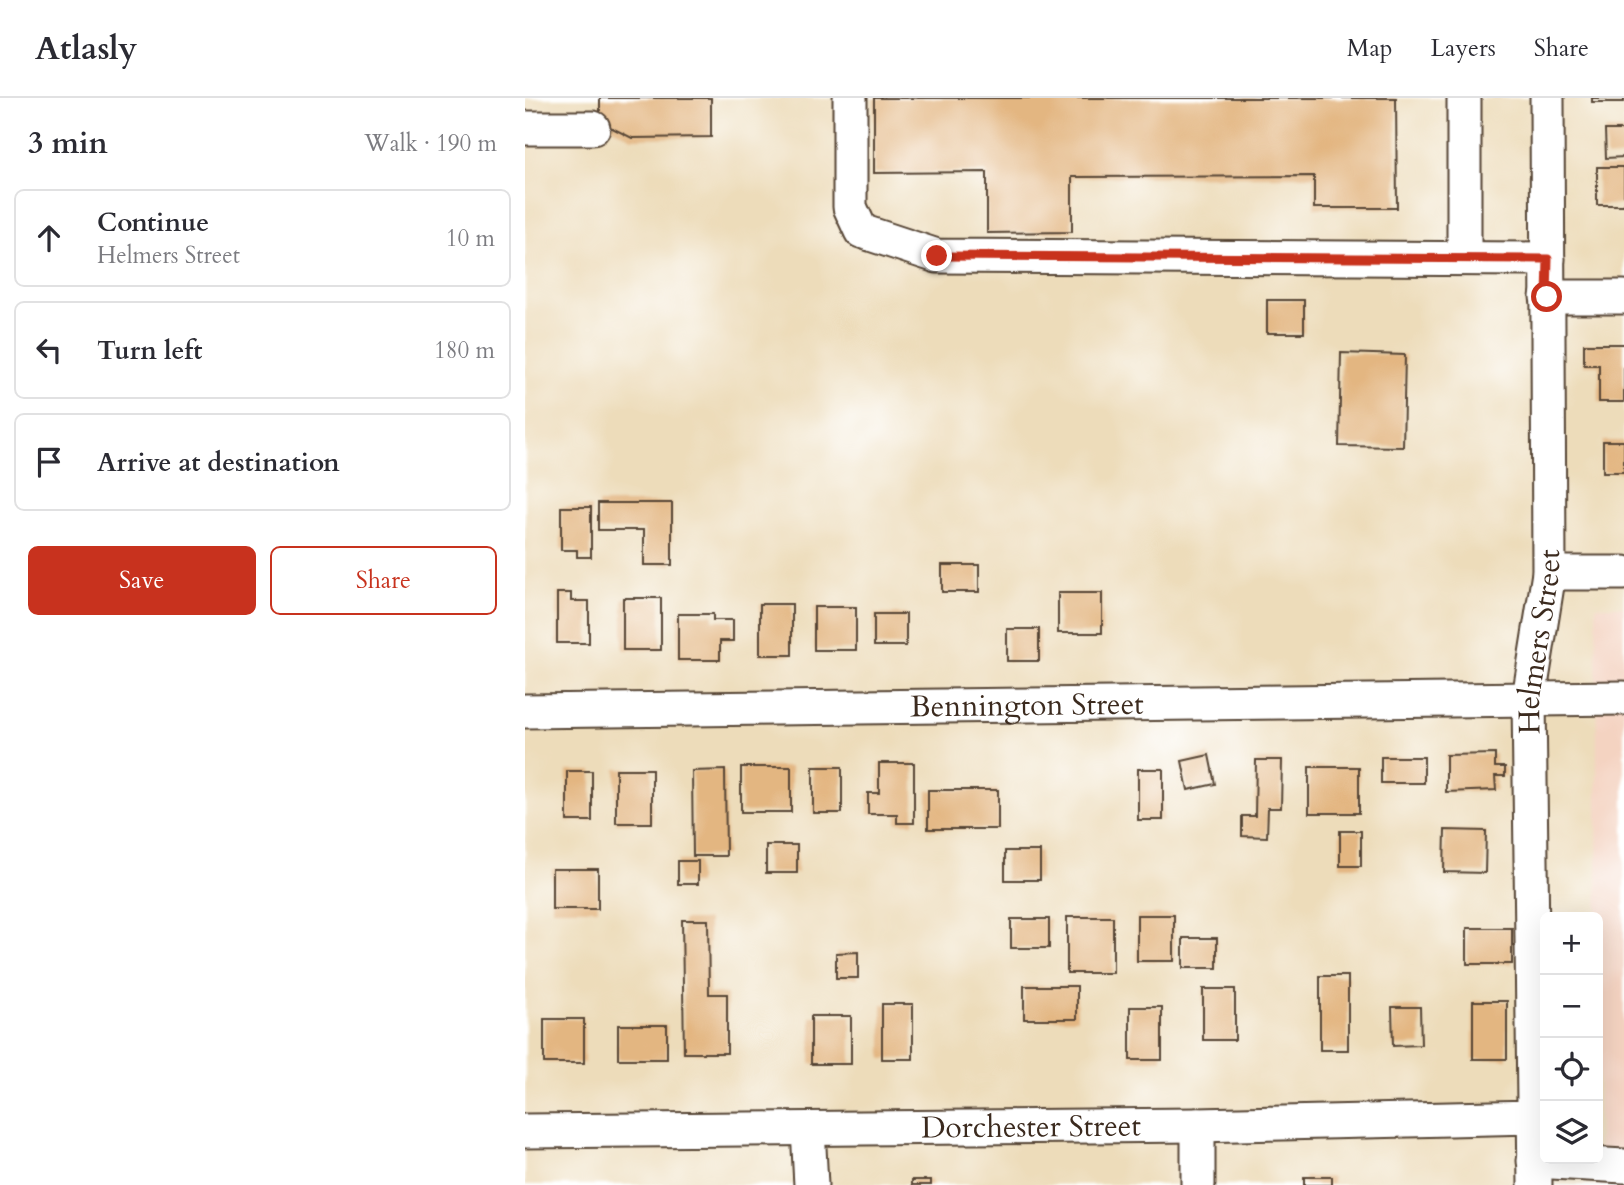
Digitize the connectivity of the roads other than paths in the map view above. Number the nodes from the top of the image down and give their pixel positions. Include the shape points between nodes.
1 (850, 98) edge
2 (1464, 98) edge
3 (1547, 98) edge
4 (525, 128) edge
5 (593, 128) dead end
6 (1464, 258) junction
7 (1548, 259) junction
8 (1547, 297) junction
9 (1624, 297) edge
10 (1549, 573) junction
11 (1624, 573) edge
12 (1529, 698) junction
13 (1624, 698) edge
14 (525, 711) edge
15 (1534, 1112) junction
16 (1198, 1125) junction
17 (809, 1129) junction
18 (525, 1131) edge
19 (1624, 1166) edge
20 (1534, 1173) edge
21 (811, 1185) edge
22 (1198, 1185) edge

1 - 6 street via 850,207 861,231 937,256
2 - 6 street
3 - 7 street, Helmers Street
4 - 5 street
6 - 7 street
7 - 8 street, Helmers Street
8 - 9 street
8 - 10 street, Helmers Street
10 - 11 street
10 - 12 street, Helmers Street
12 - 13 street, Bennington Street
12 - 14 street, Bennington Street
12 - 15 street, Helmers Street
15 - 16 street, Dorchester Street via 1533,1117
15 - 20 street, Helmers Street
16 - 17 street, Dorchester Street
16 - 22 street
17 - 18 street, Dorchester Street
17 - 21 street
19 - 20 street

